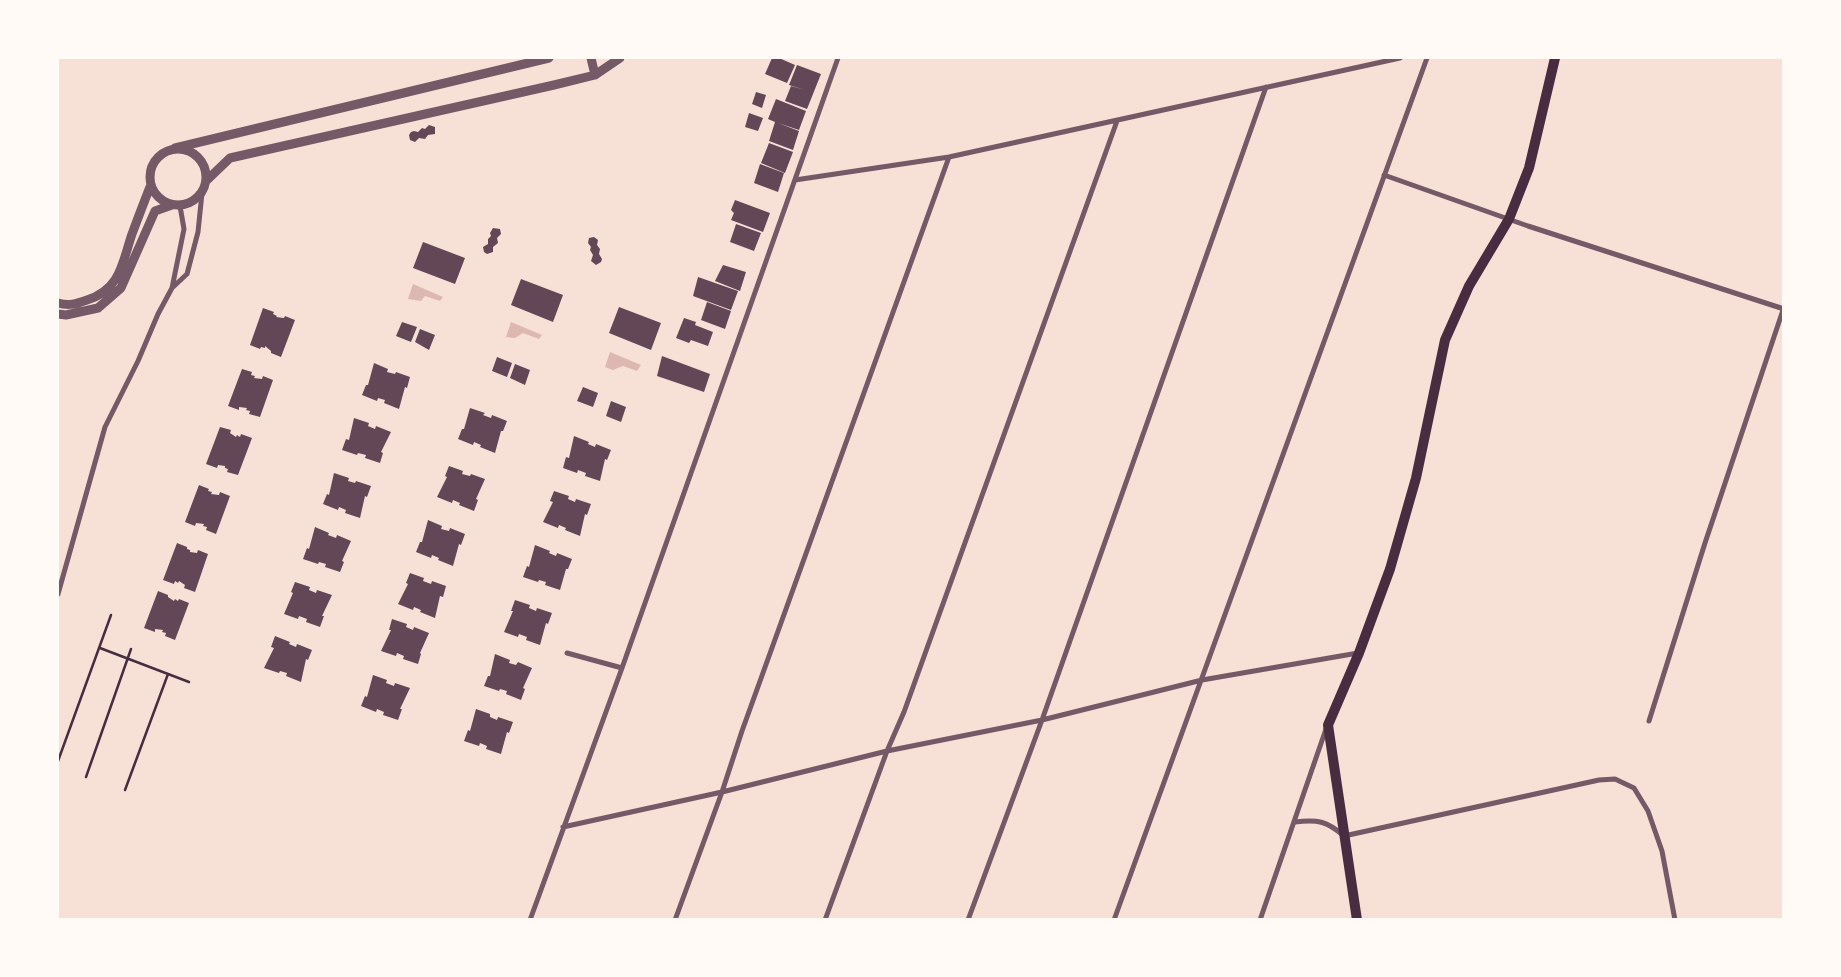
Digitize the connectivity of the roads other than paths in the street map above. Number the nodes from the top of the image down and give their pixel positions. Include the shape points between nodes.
1 (549, 58) edge
2 (590, 58) edge
3 (620, 58) edge
4 (838, 58) edge
5 (1400, 58) edge
6 (1427, 58) edge
7 (1555, 58) edge
8 (595, 75) junction
9 (1266, 87) junction
10 (1117, 121) junction
11 (174, 148) junction
12 (949, 157) junction
13 (1384, 175) junction
14 (795, 180) junction
15 (206, 181) junction
16 (150, 186) junction
17 (202, 193) junction
18 (176, 205) junction
19 (1509, 219) junction
20 (172, 288) junction
21 (58, 303) edge
22 (1783, 308) edge
23 (58, 314) edge
24 (58, 594) edge
25 (567, 653) dead end
26 (1359, 653) junction
27 (622, 668) junction
28 (1202, 680) junction
29 (1042, 720) junction
30 (1649, 721) dead end
31 (1328, 724) junction
32 (887, 751) junction
33 (722, 792) junction
34 (1295, 822) junction
35 (563, 827) junction
36 (1344, 836) junction
37 (530, 920) edge
38 (675, 920) edge
39 (825, 920) edge
40 (968, 920) edge
41 (1114, 920) edge
42 (1260, 920) edge
43 (1357, 920) edge
44 (1675, 920) edge

1 - 11 street
2 - 8 street
3 - 8 street
4 - 14 street
5 - 9 street
6 - 13 street
7 - 19 main road via 1529,168
8 - 15 street via 230,158
9 - 10 street
9 - 29 street
10 - 12 street
10 - 32 street via 904,712
11 - 15 street via 187,150 198,157 205,168
11 - 16 street via 162,152 153,162
12 - 14 street
12 - 33 street
13 - 19 street
13 - 28 street
14 - 27 street
15 - 17 street
16 - 18 street via 157,197
16 - 21 street via 114,283 98,297 71,306
17 - 18 street via 193,202
17 - 20 street via 198,232 187,274
18 - 20 street via 184,229
18 - 23 street via 155,211 121,288 98,308
19 - 22 street
19 - 26 main road via 1466,293 1445,340 1413,487 1390,569
20 - 24 street via 105,427
22 - 30 street
25 - 27 street
26 - 28 street
26 - 31 main road
27 - 35 street
28 - 29 street
28 - 41 street
29 - 32 street
29 - 40 street
31 - 34 street
31 - 36 main road
32 - 33 street
32 - 39 street
33 - 35 street
33 - 38 street
34 - 36 street via 1322,821
34 - 42 street
35 - 37 street
36 - 43 main road
36 - 44 street via 1599,780 1615,780 1634,788 1648,811 1662,851

